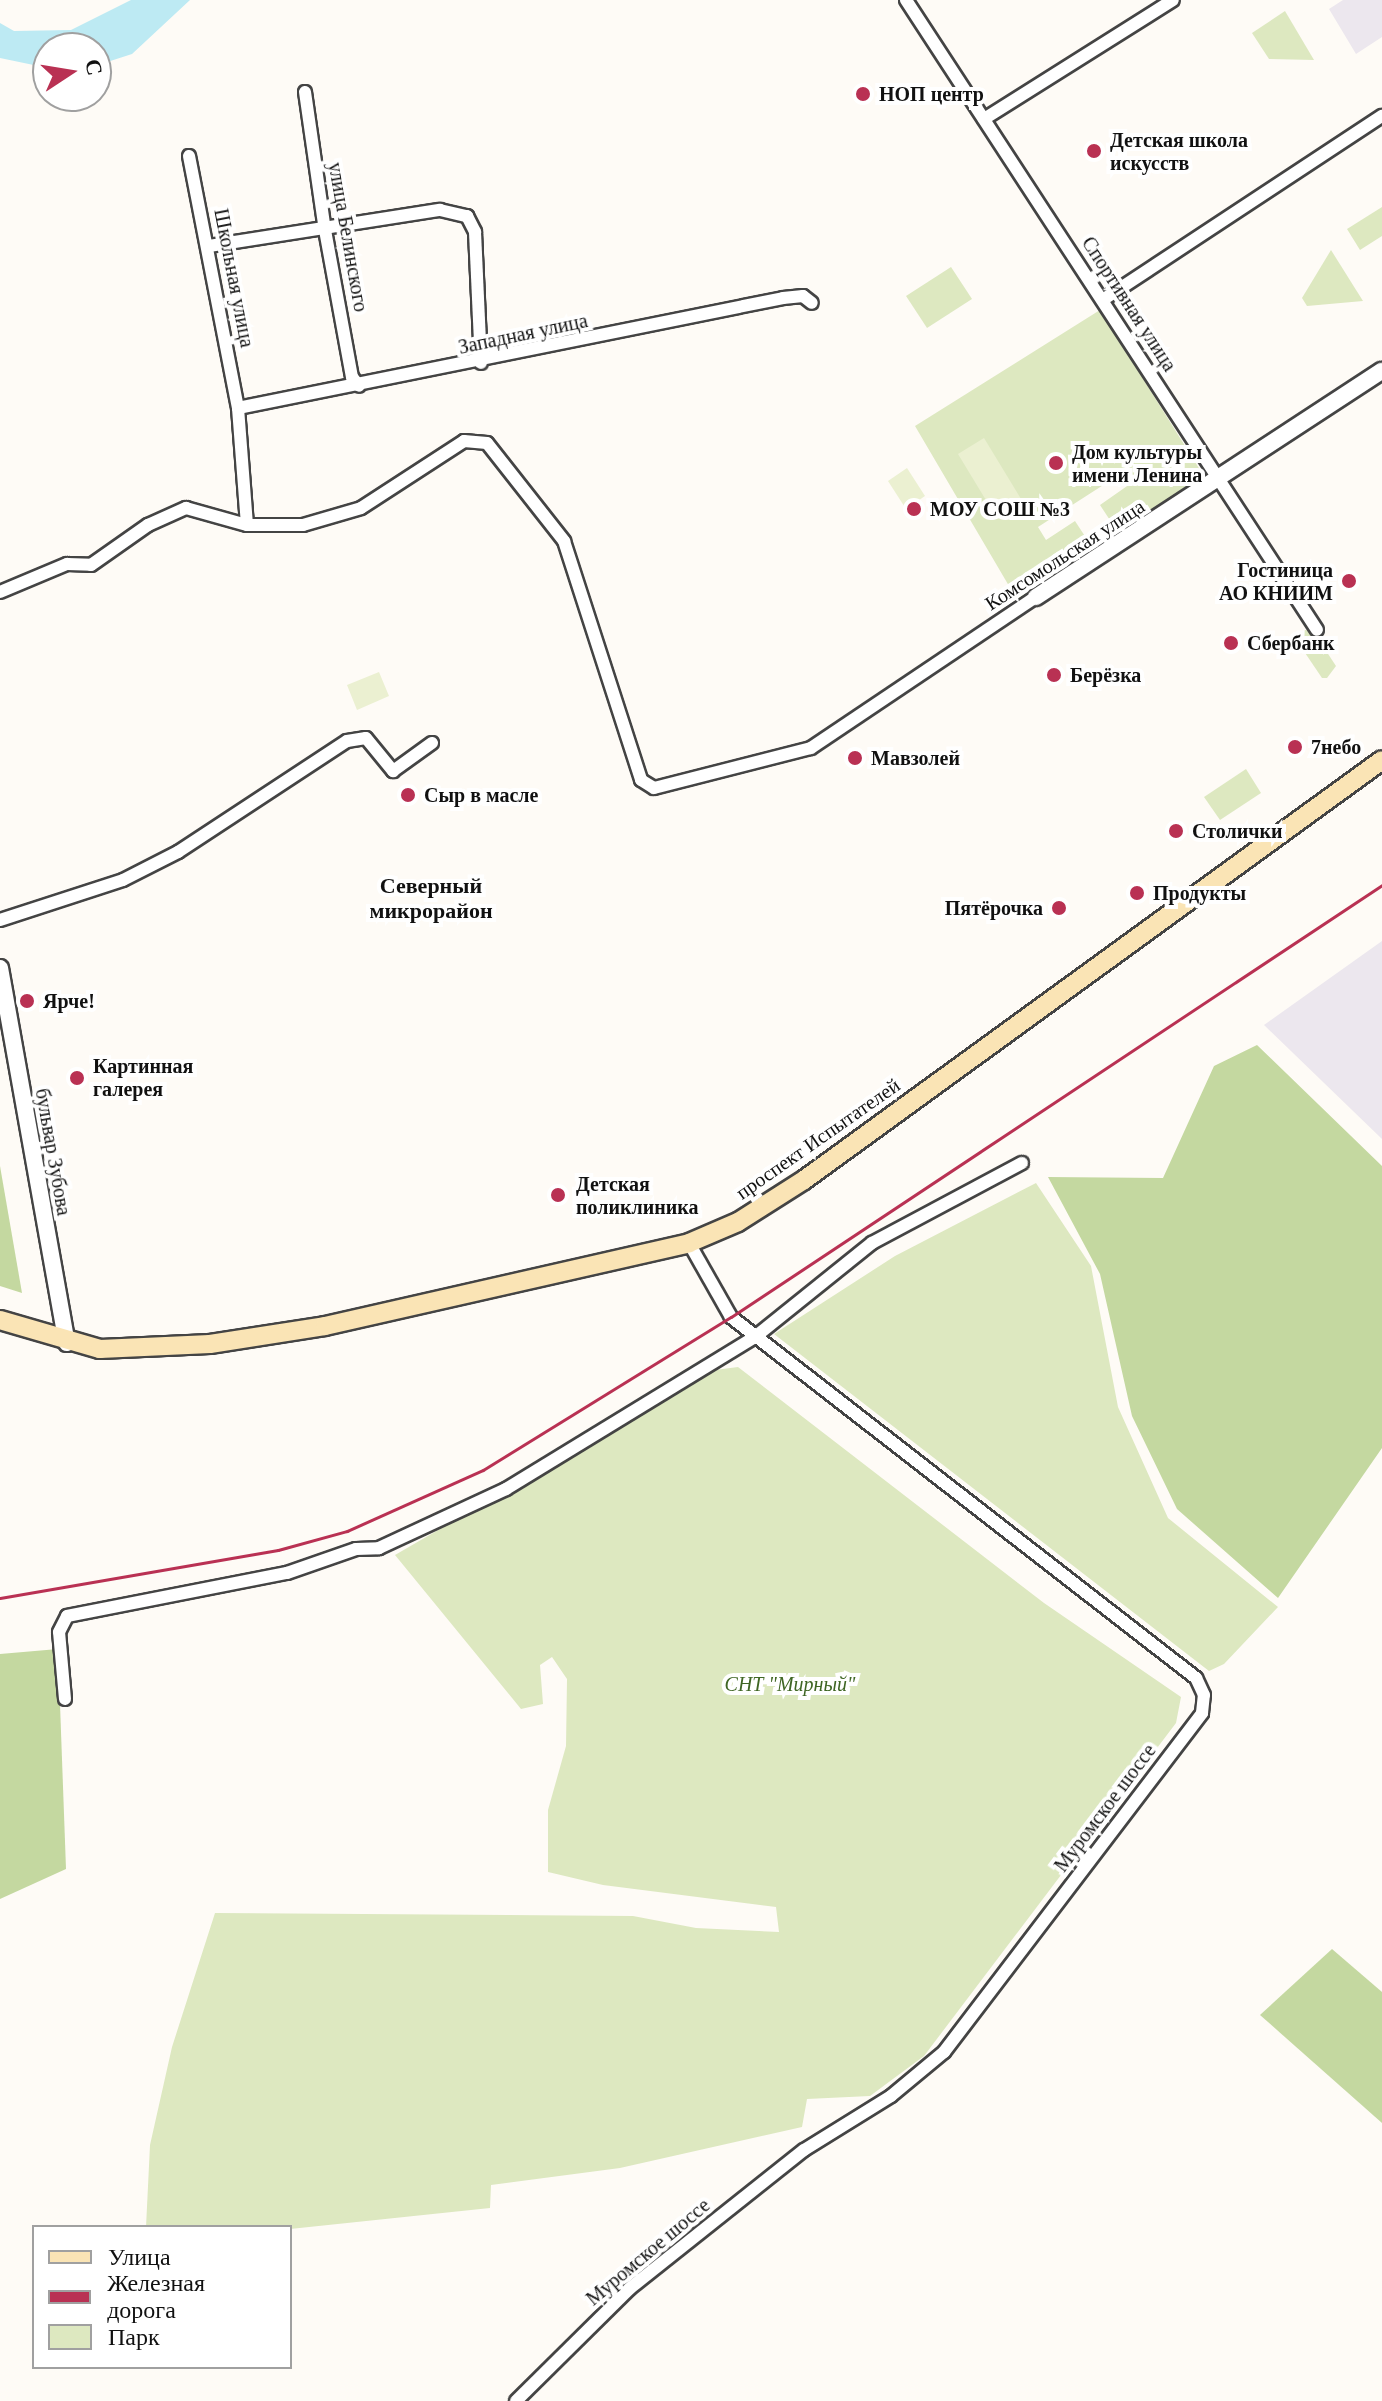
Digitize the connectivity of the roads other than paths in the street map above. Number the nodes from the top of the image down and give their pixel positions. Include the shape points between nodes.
1 (906, 0) edge
2 (1173, 0) edge
3 (305, 92) dead end
4 (1382, 116) edge
5 (984, 119) junction
6 (189, 156) dead end
7 (325, 230) junction
8 (209, 246) junction
9 (1104, 299) junction
10 (812, 303) dead end
11 (481, 363) junction
12 (1382, 371) edge
13 (359, 386) junction
14 (238, 408) junction
15 (1218, 479) junction
16 (247, 525) junction
17 (0, 592) edge
18 (1036, 597) joint
19 (1317, 630) dead end
20 (432, 743) dead end
21 (1382, 760) edge
22 (0, 920) edge
23 (0, 968) edge
24 (1022, 1163) dead end
25 (689, 1243) junction
26 (0, 1320) edge
27 (755, 1337) junction
28 (67, 1343) junction
29 (65, 1699) dead end
30 (516, 2401) edge

1 - 5 street, Спортивная улица
2 - 5 street
3 - 7 street, улица Белинского
4 - 9 street
5 - 9 street, Спортивная улица
6 - 8 street, Школьная улица
7 - 8 street
7 - 11 street via 440,210 467,216 475,232
7 - 13 street, улица Белинского via 352,377
8 - 14 street, Школьная улица
9 - 15 street, Спортивная улица
10 - 11 street, Западная улица via 803,296 783,298
11 - 13 street, Западная улица
12 - 15 street, Комсомольская улица
13 - 14 street, Западная улица
14 - 16 street, Школьная улица
15 - 18 street, Комсомольская улица
15 - 19 street, Спортивная улица
16 - 17 street, Комсомольская улица via 186,508 148,525 91,565 67,564
16 - 18 street, Комсомольская улица via 303,525 361,508 464,441 487,443 564,541 641,780 654,788 811,748
20 - 22 street via 393,771 366,738 347,741 178,852 123,880
21 - 25 main road, проспект Испытателей via 804,1180 738,1222
23 - 28 street, бульвар Зубова
24 - 27 street via 872,1243
25 - 27 street, Муромское шоссе via 731,1317
25 - 28 main road, проспект Испытателей via 281,1334 136,1349
26 - 28 main road, проспект Испытателей
27 - 29 street via 506,1489 379,1548 356,1549 287,1573 67,1616 59,1632
27 - 30 street, Муромское шоссе via 1196,1678 1204,1695 1202,1713 944,2052 891,2096 804,2150 629,2289

